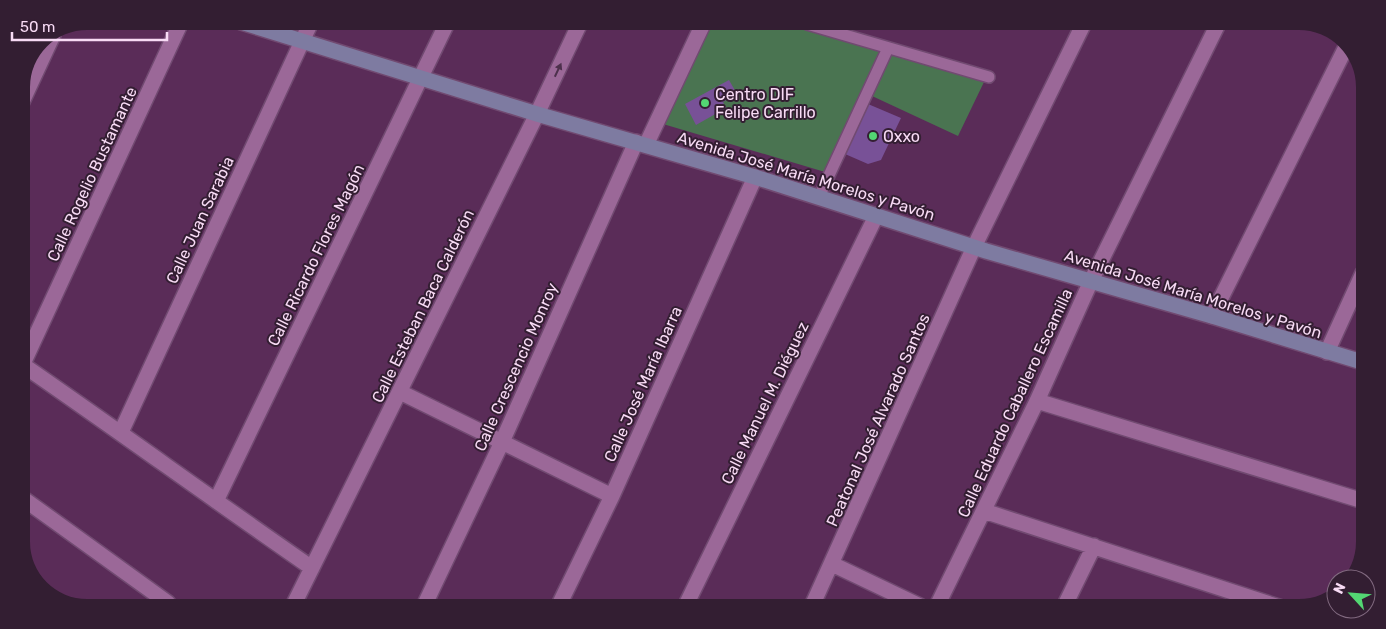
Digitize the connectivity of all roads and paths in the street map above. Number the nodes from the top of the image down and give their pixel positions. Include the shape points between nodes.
1 (177, 30) edge
2 (268, 30) edge
3 (307, 30) edge
4 (444, 30) edge
5 (577, 30) edge
6 (700, 30) edge
7 (827, 30) edge
8 (1081, 30) edge
9 (1214, 30) edge
10 (302, 40) junction
11 (49, 44) edge
12 (888, 48) junction
13 (1344, 52) edge
14 (989, 77) dead end
15 (421, 78) junction
16 (30, 85) edge
17 (537, 114) junction
18 (641, 144) junction
19 (756, 177) junction
20 (819, 197) junction
21 (876, 216) junction
22 (974, 247) junction
23 (1091, 281) junction
24 (1356, 289) edge
25 (1212, 316) junction
26 (30, 350) edge
27 (1327, 352) junction
28 (1356, 360) edge
29 (30, 372) edge
30 (400, 392) junction
31 (1037, 400) junction
32 (121, 432) junction
33 (502, 442) junction
34 (612, 496) junction
35 (1356, 499) edge
36 (216, 502) junction
37 (30, 503) edge
38 (984, 511) junction
39 (1094, 546) junction
40 (832, 564) junction
41 (312, 568) junction
42 (162, 599) edge
43 (296, 599) edge
44 (427, 599) edge
45 (562, 599) edge
46 (689, 599) edge
47 (815, 599) edge
48 (905, 599) edge
49 (940, 599) edge
50 (1068, 599) edge
51 (1255, 599) edge

1 - 26 street, Calle Rogelio Bustamante
2 - 10 street, Avenida José María Morelos y Pavón
3 - 10 street, Calle Juan Sarabia
4 - 15 street, Calle Ricardo Flores Magón
17 -> 5 street, Calle Esteban Baca Calderón
6 - 18 street, Calle Crescencio Monroy
7 - 12 lane
8 - 22 street, Peatonal José Alvarado Santos
9 - 23 street, Calle Eduardo Caballero Escamilla
10 - 15 street, Avenida José María Morelos y Pavón
10 - 32 street, Calle Juan Sarabia
11 - 16 street
12 - 14 lane
12 - 20 lane
13 - 25 street
15 - 17 street, Avenida José María Morelos y Pavón
15 - 36 street, Calle Ricardo Flores Magón
17 - 18 street, Avenida José María Morelos y Pavón
17 - 30 street, Calle Esteban Baca Calderón
18 - 19 street, Avenida José María Morelos y Pavón
18 - 33 street, Calle Crescencio Monroy
19 - 20 street, Avenida José María Morelos y Pavón
19 - 34 street, Calle José María Ibarra
20 - 21 street, Avenida José María Morelos y Pavón
21 - 22 street, Avenida José María Morelos y Pavón
21 - 46 street, Calle Manuel M. Diéguez
22 - 23 street, Avenida José María Morelos y Pavón
22 - 40 street, Peatonal José Alvarado Santos
23 - 25 street, Avenida José María Morelos y Pavón
23 - 31 street, Calle Eduardo Caballero Escamilla
24 - 27 street
25 - 27 street, Avenida José María Morelos y Pavón
27 - 28 street, Avenida José María Morelos y Pavón
29 - 32 street
30 - 33 street
30 - 41 street, Calle Esteban Baca Calderón
31 - 35 street
31 - 38 street, Calle Eduardo Caballero Escamilla
32 - 36 street
33 - 34 street
33 - 44 street, Calle Crescencio Monroy
34 - 45 street, Calle José María Ibarra
36 - 41 street
37 - 42 street
38 - 39 street
38 - 49 street, Calle Eduardo Caballero Escamilla
39 - 50 street
39 - 51 street
40 - 47 street, Peatonal José Alvarado Santos
40 - 48 street
41 - 43 street, Calle Esteban Baca Calderón

